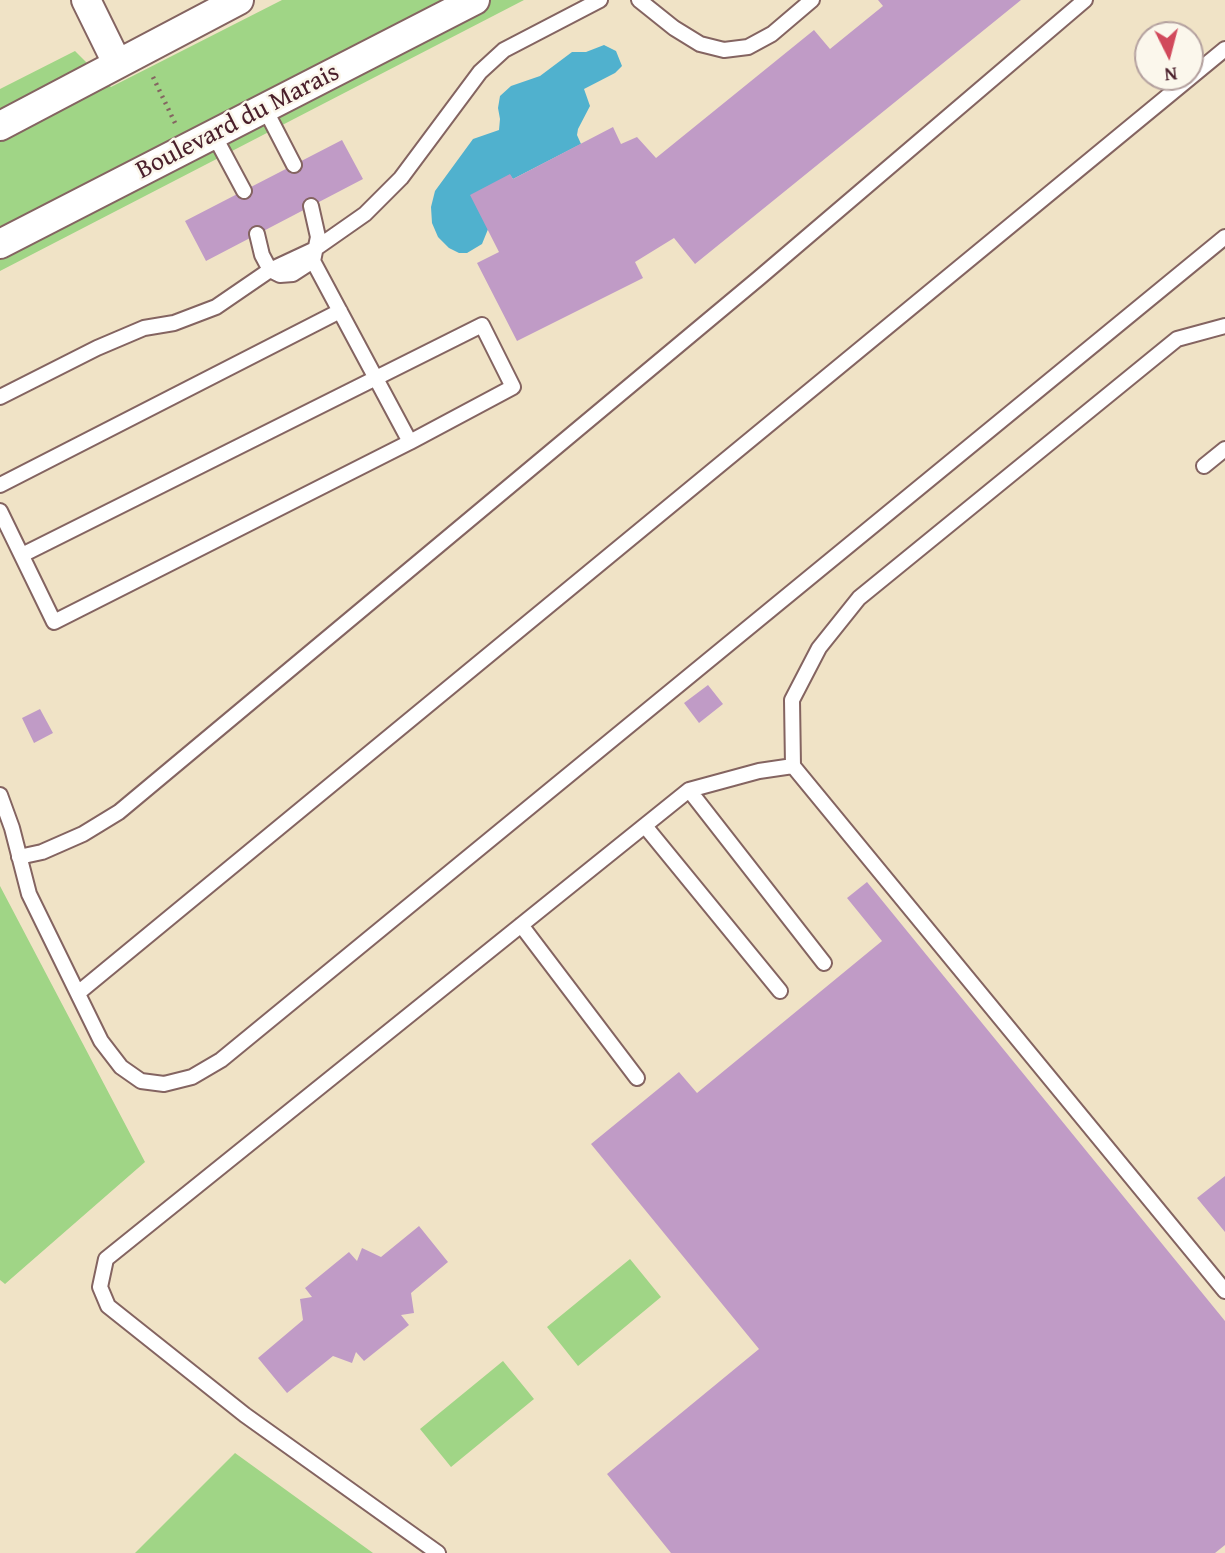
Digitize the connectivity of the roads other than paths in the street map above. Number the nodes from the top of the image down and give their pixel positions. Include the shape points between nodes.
1 (86, 0) edge
2 (239, 0) edge
3 (475, 0) edge
4 (600, 0) edge
5 (639, 0) edge
6 (812, 0) edge
7 (1085, 0) edge
8 (1225, 50) edge
9 (129, 57) junction
10 (265, 109) junction
11 (0, 126) edge
12 (214, 135) junction
13 (294, 165) dead end
14 (244, 191) dead end
15 (312, 205) dead end
16 (257, 234) dead end
17 (1225, 237) edge
18 (0, 244) edge
19 (314, 255) junction
20 (270, 270) junction
21 (340, 311) junction
22 (1225, 326) edge
23 (376, 378) junction
24 (0, 397) edge
25 (410, 442) junction
26 (1225, 449) edge
27 (1204, 466) dead end
28 (0, 485) edge
29 (0, 511) edge
30 (22, 555) junction
31 (793, 766) junction
32 (690, 790) junction
33 (0, 795) edge
34 (645, 826) junction
35 (19, 857) junction
36 (521, 925) junction
37 (824, 962) dead end
38 (780, 991) dead end
39 (78, 993) junction
40 (637, 1078) dead end
41 (1225, 1292) edge
42 (438, 1553) edge

1 - 9 street
2 - 9 street
3 - 10 street, Boulevard du Marais
4 - 19 lane via 504,50 480,72 401,178
5 - 6 lane via 700,44 724,50 748,47 772,34
7 - 35 lane via 119,812 83,835
8 - 39 lane
9 - 11 street
10 - 12 street, Boulevard du Marais
10 - 13 lane
12 - 14 lane
12 - 18 street, Boulevard du Marais
15 - 19 lane via 318,237
16 - 20 lane
17 - 39 lane via 221,1060 192,1077 164,1084 141,1082 121,1067 101,1041
19 - 20 lane
19 - 21 lane
20 - 24 lane via 216,307 174,323 144,328
21 - 23 lane
21 - 28 lane
22 - 31 lane via 1177,339 859,598 819,648 792,700
23 - 25 lane
23 - 25 lane via 482,325 513,387
23 - 30 lane
25 - 30 lane via 54,622
26 - 27 lane
29 - 30 lane
31 - 32 lane
31 - 41 lane
32 - 34 lane
32 - 37 lane
33 - 35 lane
34 - 36 lane
34 - 38 lane
35 - 39 lane via 29,894
36 - 40 lane
36 - 42 lane via 106,1259 100,1287 108,1306 245,1415

